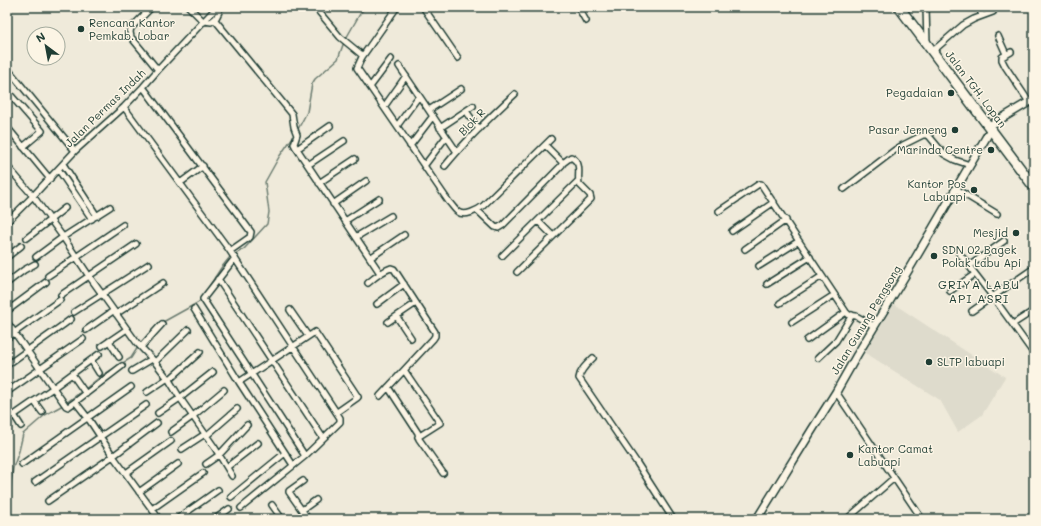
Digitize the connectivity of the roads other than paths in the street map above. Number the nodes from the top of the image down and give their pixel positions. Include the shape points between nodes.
1 (152, 7) edge
2 (189, 7) edge
3 (217, 7) edge
4 (315, 7) edge
5 (397, 7) edge
6 (424, 7) edge
7 (579, 7) edge
8 (899, 7) edge
9 (926, 7) edge
10 (978, 7) edge
11 (993, 12) dead end
12 (982, 16) junction
13 (214, 20) junction
14 (204, 21) junction
15 (586, 21) dead end
16 (998, 36) dead end
17 (930, 48) junction
18 (362, 57) junction
19 (458, 58) dead end
20 (391, 59) dead end
21 (399, 66) dead end
22 (7, 68) edge
23 (158, 70) junction
24 (406, 76) junction
25 (143, 87) junction
26 (370, 87) junction
27 (461, 89) dead end
28 (7, 91) edge
29 (515, 94) dead end
30 (419, 96) junction
31 (1032, 100) edge
32 (124, 106) junction
33 (473, 106) dead end
34 (384, 107) junction
35 (429, 110) junction
36 (466, 111) junction
37 (432, 116) junction
38 (330, 126) dead end
39 (397, 126) junction
40 (7, 127) edge
41 (440, 128) junction
42 (990, 128) junction
43 (479, 129) junction
44 (446, 137) junction
45 (551, 138) dead end
46 (344, 141) dead end
47 (545, 144) junction
48 (410, 146) junction
49 (23, 147) junction
50 (297, 149) junction
51 (75, 150) junction
52 (457, 152) junction
53 (355, 159) dead end
54 (563, 163) junction
55 (63, 164) junction
56 (308, 165) junction
57 (970, 165) junction
58 (7, 166) edge
59 (202, 166) junction
60 (424, 166) junction
61 (445, 166) dead end
62 (58, 169) junction
63 (50, 179) junction
64 (366, 181) dead end
65 (578, 181) junction
66 (180, 183) junction
67 (320, 183) junction
68 (1034, 186) edge
69 (844, 189) dead end
70 (956, 189) junction
71 (33, 196) junction
72 (379, 199) dead end
73 (774, 202) junction
74 (333, 204) junction
75 (110, 207) dead end
76 (65, 208) dead end
77 (477, 210) junction
78 (719, 211) dead end
79 (997, 214) dead end
80 (391, 216) dead end
81 (94, 217) junction
82 (50, 220) junction
83 (786, 220) junction
84 (345, 221) junction
85 (538, 221) junction
86 (7, 222) edge
87 (123, 225) dead end
88 (732, 231) dead end
89 (404, 235) dead end
90 (553, 236) junction
91 (63, 237) junction
92 (356, 237) junction
93 (27, 238) dead end
94 (799, 241) junction
95 (1004, 241) dead end
96 (136, 244) dead end
97 (21, 246) dead end
98 (745, 249) dead end
99 (959, 253) dead end
100 (232, 254) junction
101 (502, 256) dead end
102 (7, 257) edge
103 (36, 257) dead end
104 (76, 257) junction
105 (810, 257) junction
106 (370, 258) junction
107 (34, 264) dead end
108 (149, 264) dead end
109 (759, 266) dead end
110 (969, 266) junction
111 (1034, 268) edge
112 (517, 272) dead end
113 (380, 273) junction
114 (975, 274) junction
115 (48, 276) dead end
116 (89, 276) junction
117 (822, 276) junction
118 (218, 279) junction
119 (46, 282) dead end
120 (7, 283) edge
121 (163, 283) dead end
122 (368, 283) dead end
123 (404, 284) junction
124 (767, 284) dead end
125 (950, 290) dead end
126 (102, 294) junction
127 (834, 295) junction
128 (993, 297) junction
129 (416, 303) junction
130 (780, 303) dead end
131 (377, 304) dead end
132 (194, 309) dead end
133 (290, 310) dead end
134 (7, 311) edge
135 (972, 311) dead end
136 (1033, 311) dead end
137 (74, 312) dead end
138 (115, 312) junction
139 (846, 312) junction
140 (852, 315) junction
141 (397, 317) junction
142 (71, 319) dead end
143 (7, 322) edge
144 (388, 322) dead end
145 (792, 322) dead end
146 (162, 324) dead end
147 (1013, 324) junction
148 (874, 326) junction
149 (127, 329) junction
150 (86, 330) dead end
151 (188, 330) dead end
152 (14, 333) junction
153 (308, 336) junction
154 (7, 338) edge
155 (83, 338) dead end
156 (411, 338) dead end
157 (807, 340) dead end
158 (109, 342) junction
159 (139, 345) junction
160 (102, 346) dead end
161 (294, 346) junction
162 (27, 351) junction
163 (200, 352) dead end
164 (99, 354) dead end
165 (1034, 354) edge
166 (119, 356) dead end
167 (593, 358) dead end
168 (818, 358) dead end
169 (91, 360) junction
170 (154, 360) junction
171 (272, 360) junction
172 (7, 365) edge
173 (122, 366) dead end
174 (40, 369) junction
175 (404, 370) junction
176 (132, 371) dead end
177 (213, 372) dead end
178 (99, 373) dead end
179 (72, 374) junction
180 (251, 374) junction
181 (168, 379) junction
182 (239, 382) junction
183 (131, 387) dead end
184 (388, 387) junction
185 (53, 388) junction
186 (224, 390) dead end
187 (84, 391) junction
188 (7, 392) edge
189 (147, 392) dead end
190 (836, 392) junction
191 (380, 396) dead end
192 (180, 398) junction
193 (34, 401) junction
194 (76, 402) junction
195 (146, 405) dead end
196 (237, 410) dead end
197 (42, 412) dead end
198 (337, 412) junction
199 (158, 413) dead end
200 (14, 415) junction
201 (193, 416) junction
202 (88, 418) junction
203 (7, 420) edge
204 (157, 423) dead end
205 (247, 425) dead end
206 (21, 426) dead end
207 (171, 432) dead end
208 (206, 435) junction
209 (418, 437) junction
210 (101, 438) junction
211 (323, 438) junction
212 (171, 441) dead end
213 (258, 443) dead end
214 (182, 449) dead end
215 (285, 453) junction
216 (219, 455) junction
217 (113, 456) junction
218 (305, 456) junction
219 (22, 464) dead end
220 (178, 464) dead end
221 (206, 464) dead end
222 (293, 465) junction
223 (227, 467) junction
224 (126, 473) junction
225 (203, 473) dead end
226 (443, 473) dead end
227 (232, 476) dead end
228 (894, 478) junction
229 (303, 481) dead end
230 (35, 482) dead end
231 (218, 490) dead end
232 (139, 492) junction
233 (231, 498) dead end
234 (316, 500) dead end
235 (48, 501) dead end
236 (272, 505) dead end
237 (241, 508) dead end
238 (152, 509) junction
239 (229, 509) dead end
240 (302, 510) junction
241 (159, 519) edge
242 (176, 519) edge
243 (215, 519) edge
244 (282, 519) edge
245 (308, 519) edge
246 (673, 519) edge
247 (757, 519) edge
248 (847, 519) edge
249 (922, 519) edge

1 - 23 street via 130,32 131,37
2 - 14 street
3 - 13 street via 219,14
3 - 14 street, Jalan Permas Indah
4 - 18 street via 340,37
5 - 18 street
6 - 19 street
7 - 15 street
8 - 17 highway, Jalan TGH. Lopan
9 - 17 street
10 - 12 street
11 - 12 street
12 - 17 street via 963,25
13 - 14 street
13 - 50 street via 292,114 296,133 294,144
14 - 23 street, Jalan Permas Indah
16 - 31 street via 1008,53 1002,57 1005,66
17 - 42 highway, Jalan TGH. Lopan
18 - 26 street via 357,68
20 - 26 street
21 - 24 street
22 - 51 street
23 - 25 street, Jalan Permas Indah
24 - 30 street
24 - 34 street
25 - 32 street, Jalan Permas Indah
25 - 59 street
26 - 34 street
27 - 35 street
28 - 49 street via 42,131
29 - 43 street, Blok R
30 - 35 street
30 - 39 street
31 - 42 street
32 - 51 street, Jalan Permas Indah
32 - 66 street
33 - 36 street
34 - 39 street
35 - 37 street
36 - 41 street
36 - 43 street
37 - 41 street
37 - 48 street
38 - 50 street
39 - 48 street
40 - 49 street
41 - 44 street
42 - 57 street, Jalan Gunung Pengsong
42 - 68 highway, Jalan TGH. Lopan
43 - 52 street, Blok R
44 - 52 street
44 - 60 street
45 - 47 street
46 - 56 street
47 - 54 street
47 - 77 street
48 - 60 street
49 - 63 street
50 - 56 street
51 - 55 street, Jalan Permas Indah
52 - 61 street, Blok R
53 - 67 street
54 - 65 street via 570,157 574,158 579,166
54 - 77 street via 500,227 495,227
55 - 62 street, Jalan Permas Indah
55 - 81 street
56 - 67 street
57 - 69 street via 944,154 929,136 923,135 896,150
57 - 70 street, Jalan Gunung Pengsong
58 - 71 street
59 - 66 street
59 - 100 street via 251,232 250,237
60 - 77 street via 458,212 465,214
62 - 63 street, Jalan Permas Indah
62 - 81 street
63 - 71 street, Jalan Permas Indah
64 - 74 street
65 - 85 street
65 - 90 street via 591,199
66 - 100 street
67 - 74 street
70 - 79 street
70 - 148 street, Jalan Gunung Pengsong
71 - 82 street
71 - 86 street, Jalan Permas Indah
72 - 84 street
73 - 78 street via 760,184
73 - 83 street
73 - 88 street
74 - 84 street
75 - 81 street
76 - 82 street
80 - 92 street
81 - 91 street
82 - 91 street
82 - 93 street
83 - 94 street
83 - 98 street
84 - 92 street
85 - 90 street
85 - 101 street
87 - 104 street
89 - 106 street
90 - 112 street
91 - 103 street
91 - 104 street
92 - 106 street
94 - 105 street
94 - 109 street
95 - 110 street
96 - 116 street
97 - 102 street
99 - 110 street
100 - 118 street
100 - 161 street
104 - 115 street
104 - 116 street
105 - 117 street
105 - 124 street
106 - 113 street
107 - 120 street
108 - 126 street
110 - 114 street
111 - 128 street
113 - 122 street
113 - 123 street via 394,269
114 - 125 street
114 - 128 street
116 - 126 street
116 - 152 street
117 - 127 street
117 - 130 street
118 - 171 street
118 - 180 street via 203,298
119 - 134 street
121 - 138 street
123 - 129 street
123 - 131 street
126 - 137 street
126 - 138 street
127 - 139 street
127 - 145 street
128 - 135 street
128 - 147 street
129 - 141 street
129 - 175 street via 435,336
132 - 182 street
133 - 153 street
136 - 147 street
138 - 149 street
138 - 150 street
139 - 140 street
139 - 157 street
140 - 148 street
140 - 168 street via 836,341
141 - 144 street
141 - 156 street
142 - 162 street
143 - 152 street
146 - 159 street
147 - 165 street
148 - 190 street, Jalan Gunung Pengsong
149 - 158 street
149 - 159 street
151 - 170 street
152 - 154 street
152 - 162 street
153 - 161 street
153 - 198 street via 316,333 358,396
155 - 174 street
158 - 160 street
158 - 166 street
159 - 170 street
161 - 171 street
161 - 198 street
162 - 172 street
162 - 174 street
163 - 181 street
164 - 169 street
167 - 246 street via 582,370 579,378
169 - 178 street
169 - 179 street
170 - 176 street
170 - 181 street
171 - 180 street
171 - 211 street
173 - 187 street
174 - 185 street
174 - 188 street
175 - 184 street
175 - 209 street via 440,422
177 - 192 street
179 - 185 street
179 - 187 street
180 - 182 street
180 - 218 street
181 - 189 street
181 - 192 street
182 - 215 street
183 - 202 street
184 - 191 street
184 - 209 street via 418,433
185 - 193 street
185 - 194 street via 64,404 68,406
186 - 201 street
187 - 194 street
190 - 228 street
190 - 247 street, Jalan Gunung Pengsong
192 - 199 street
192 - 201 street
193 - 197 street
193 - 200 street
194 - 202 street
195 - 210 street
196 - 208 street
198 - 211 street via 340,422
200 - 203 street
200 - 206 street
201 - 207 street
201 - 208 street
202 - 210 street
202 - 219 street
204 - 217 street
205 - 216 street
208 - 214 street
208 - 216 street
209 - 226 street
210 - 217 street
210 - 230 street
211 - 218 street
212 - 224 street
213 - 223 street
215 - 222 street
215 - 233 street
216 - 221 street
216 - 223 street
217 - 224 street
217 - 235 street
218 - 222 street
220 - 232 street
222 - 237 street
223 - 227 street
224 - 232 street
225 - 238 street
228 - 248 street
228 - 249 street
229 - 240 street via 289,492
231 - 242 street
232 - 238 street
234 - 240 street
236 - 244 street
238 - 241 street
239 - 243 street
240 - 245 street

